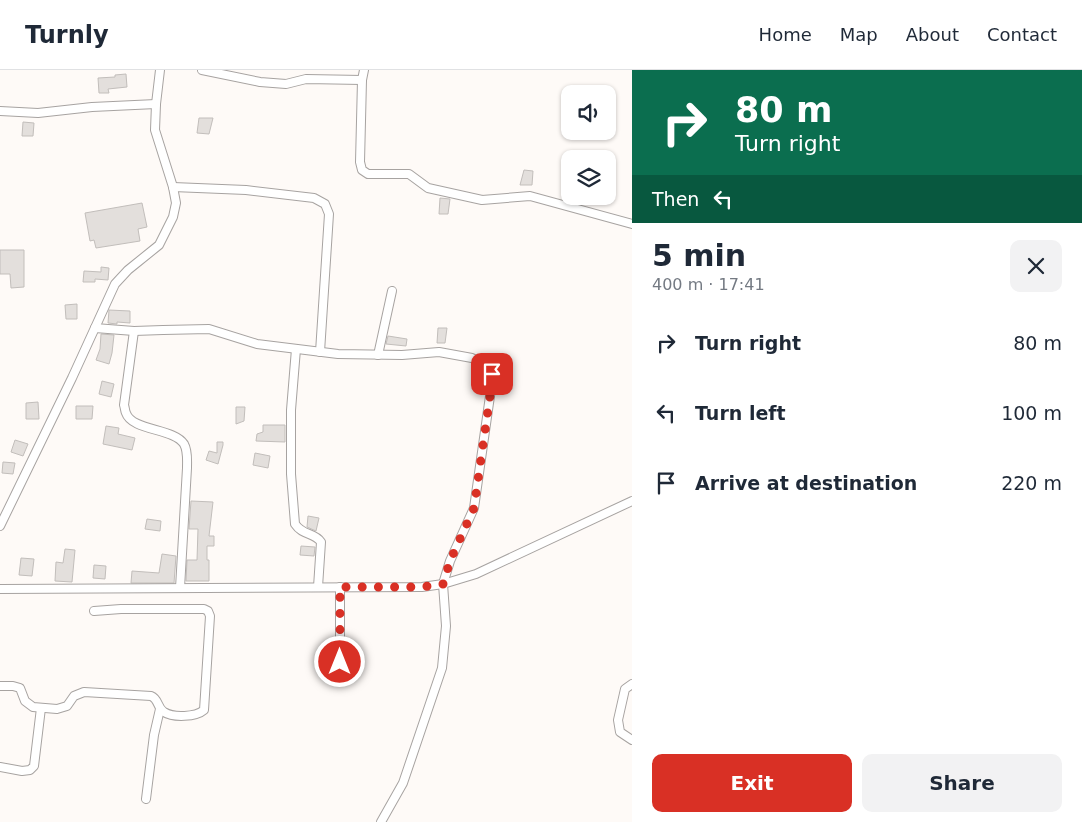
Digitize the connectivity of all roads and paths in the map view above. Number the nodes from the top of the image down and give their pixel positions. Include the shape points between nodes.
1 (160, 70) edge
2 (202, 70) edge
3 (364, 70) edge
4 (362, 80) junction
5 (156, 104) junction
6 (0, 111) edge
7 (173, 187) junction
8 (632, 224) edge
9 (392, 291) dead end
10 (95, 328) junction
11 (134, 331) junction
12 (296, 349) junction
13 (320, 352) junction
14 (378, 355) junction
15 (632, 501) edge
16 (0, 526) edge
17 (443, 584) junction
18 (340, 587) junction
19 (180, 588) junction
20 (318, 588) junction
21 (0, 589) edge
22 (94, 611) dead end
23 (340, 681) dead end
24 (632, 684) edge
25 (0, 686) edge
26 (41, 708) junction
27 (160, 709) junction
28 (632, 740) edge
29 (0, 767) edge
30 (146, 799) dead end
31 (382, 822) edge

1 - 5 street
2 - 4 street via 286,84 306,79
3 - 4 street
4 - 8 street via 360,162 362,170 368,174 409,174 428,188 482,200 530,196
5 - 6 street via 38,113
5 - 7 street via 155,130
7 - 10 street via 176,203 173,217 158,245 115,284
7 - 13 street via 246,190 314,198 325,204 329,214
9 - 14 street
10 - 11 street
10 - 16 street
11 - 12 street via 209,329 257,344
11 - 19 street via 124,405 126,415 136,423 174,436 184,443 187,452
12 - 13 street
12 - 20 street via 291,410 295,524 299,530 321,542
13 - 14 street
14 - 17 street via 439,352 472,358 489,366 492,374 474,508
15 - 17 street via 476,574
17 - 18 street
17 - 31 street via 446,626 442,668 402,783
18 - 20 street
18 - 23 street
19 - 20 street
19 - 21 street
22 - 27 street via 179,608 208,611 204,710 176,716
24 - 28 street via 626,689 618,720 620,732
25 - 26 street via 20,688 25,702
26 - 27 street via 67,706 74,696 84,692 152,696
26 - 29 street via 34,766 22,771
27 - 30 street

